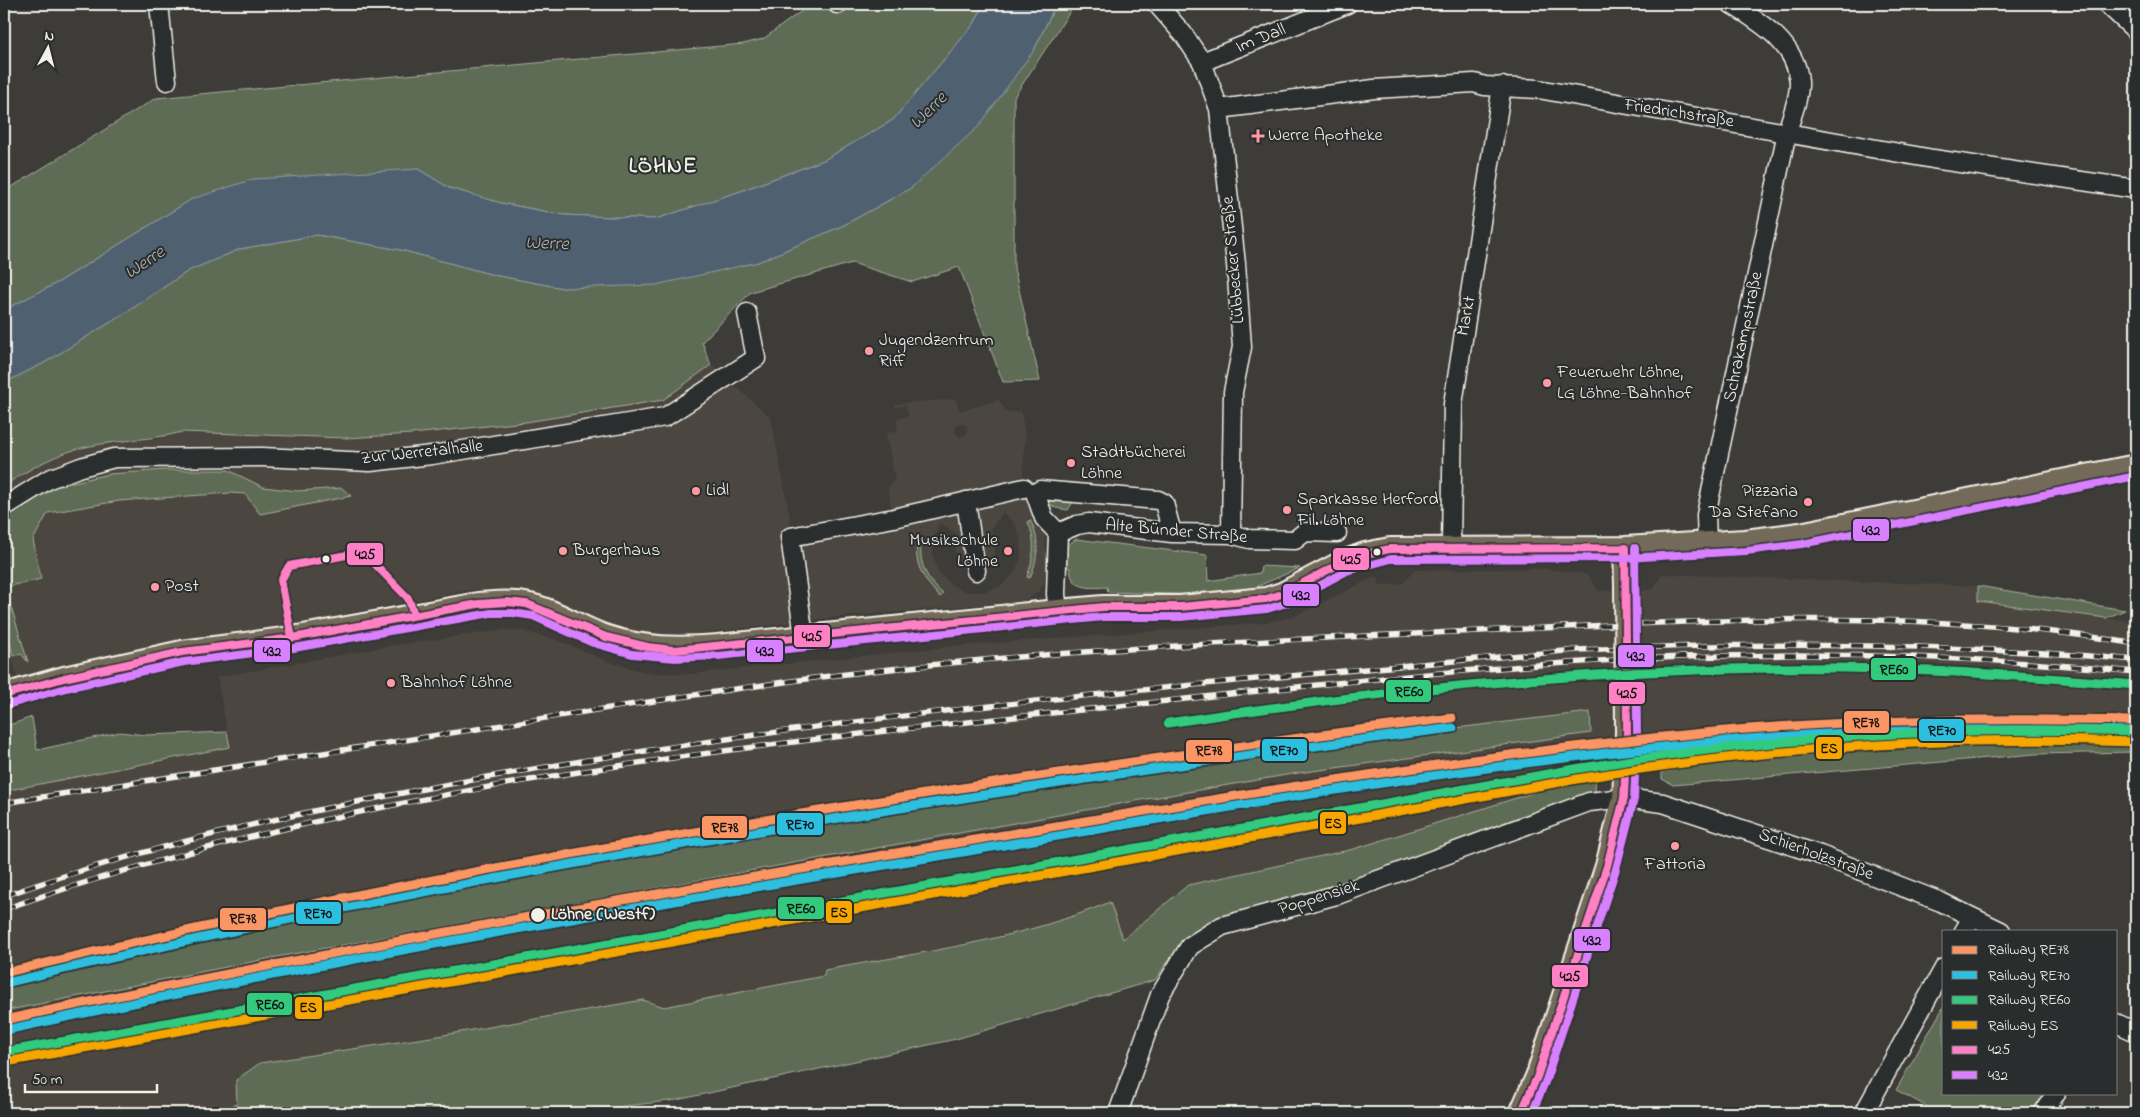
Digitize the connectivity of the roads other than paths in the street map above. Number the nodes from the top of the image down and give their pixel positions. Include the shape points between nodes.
1 (159, 4) edge
2 (1157, 4) edge
3 (1347, 4) edge
4 (1731, 4) edge
5 (2107, 4) edge
6 (2136, 31) edge
7 (1202, 62) junction
8 (166, 81) dead end
9 (1502, 86) junction
10 (1219, 109) junction
11 (1788, 132) junction
12 (2136, 189) edge
13 (747, 313) dead end
14 (2136, 466) edge
15 (1029, 490) junction
16 (966, 501) junction
17 (4, 507) edge
18 (1058, 533) junction
19 (1172, 533) junction
20 (1337, 533) dead end
21 (1231, 534) junction
22 (1707, 543) junction
23 (1451, 548) junction
24 (1625, 548) junction
25 (976, 571) dead end
26 (1058, 611) junction
27 (804, 636) junction
28 (4, 695) edge
29 (1624, 798) junction
30 (1968, 924) edge
31 (1996, 930) edge
32 (1942, 972) edge
33 (2118, 1024) edge
34 (2136, 1032) edge
35 (2055, 1094) edge
36 (1118, 1113) edge
37 (1521, 1113) edge
38 (1864, 1113) edge
39 (2043, 1113) edge

1 - 8 street
2 - 7 street, Lübbecker Straße
3 - 7 street, Im Dall
4 - 11 street via 1779,38 1792,55 1800,84
5 - 6 street
7 - 10 street, Lübbecker Straße
9 - 10 street, Friedrichstraße via 1474,83 1374,89
9 - 11 street, Friedrichstraße via 1538,89
9 - 23 street, Markt via 1453,404
10 - 21 street, Lübbecker Straße via 1242,347 1233,392
11 - 12 street, Friedrichstraße via 1933,159
11 - 22 street, Schrakampstraße via 1706,515
13 - 17 street, Zur Werretalhalle via 756,358 665,417 370,462 262,457 114,458 49,479
14 - 22 main road via 1800,534
15 - 16 street
15 - 18 street via 1044,518
15 - 19 street via 1158,500 1164,503
16 - 25 street
16 - 27 street via 790,537
18 - 19 street, Alte Bünder Straße via 1089,523
18 - 26 street
19 - 21 street, Alte Bünder Straße
20 - 21 street, Alte Bünder Straße via 1305,532 1295,540 1249,539
22 - 24 main road
23 - 24 main road
23 - 26 main road via 1365,554 1266,599 1180,607
24 - 29 main road, bridge
26 - 27 main road
27 - 28 main road via 674,650 606,637 527,604 478,604 292,638 182,652
29 - 30 street, Schierholzstraße via 1663,803 1820,855 1942,902
29 - 36 street, Poppensiek via 1589,802 1340,894 1222,926 1190,946 1160,995
29 - 37 main road via 1606,866 1537,1077
30 - 31 street, Schierholzstraße
32 - 38 street
33 - 34 street
35 - 39 street

